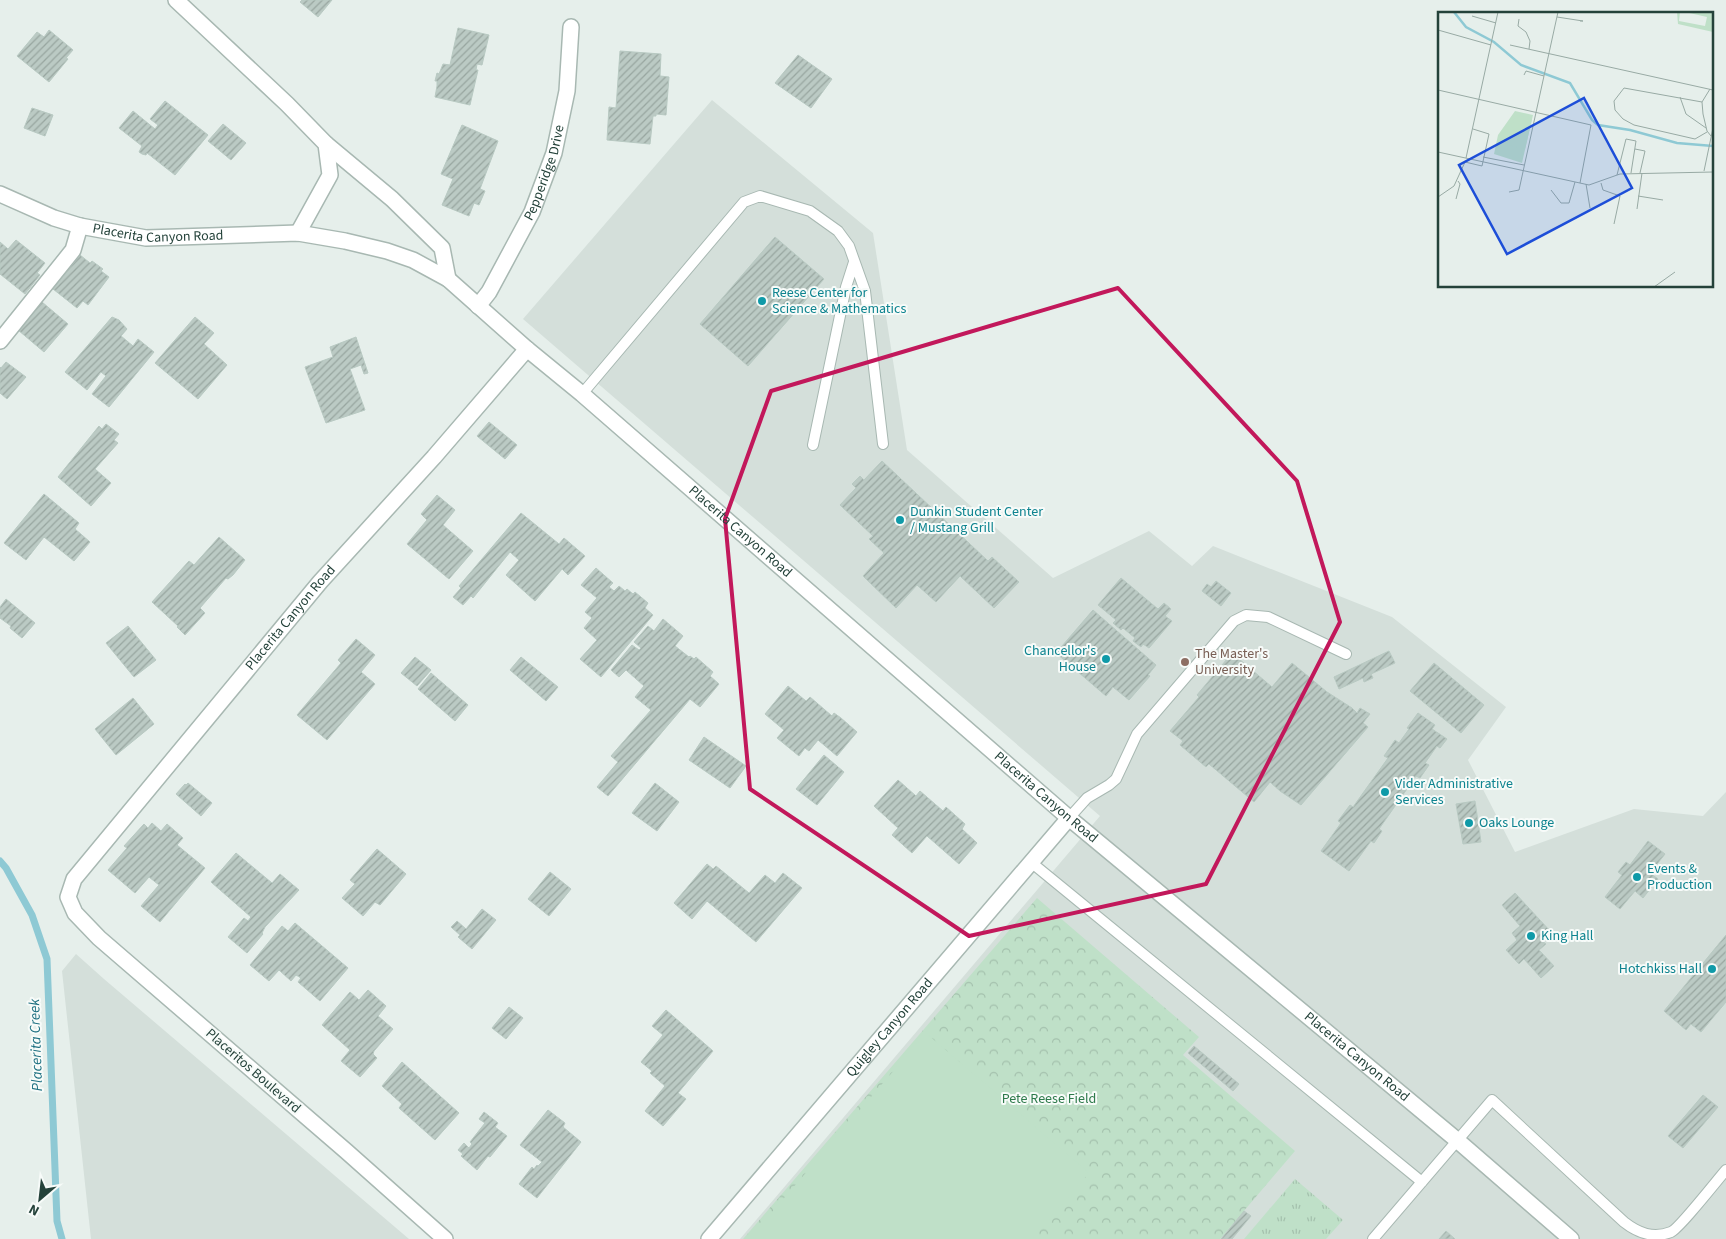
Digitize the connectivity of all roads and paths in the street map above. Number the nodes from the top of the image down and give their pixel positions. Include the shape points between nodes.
1 (176, 0) edge
2 (571, 27) dead end
3 (326, 144) junction
4 (0, 194) edge
5 (80, 226) junction
6 (298, 233) junction
7 (854, 262) junction
8 (448, 279) junction
9 (478, 306) junction
10 (0, 341) edge
11 (527, 349) junction
12 (582, 394) junction
13 (883, 444) dead end
14 (812, 445) dead end
15 (1346, 654) dead end
16 (1069, 818) junction
17 (1032, 863) junction
18 (68, 898) joint
19 (1458, 1141) junction
20 (1726, 1170) edge
21 (1422, 1182) junction
22 (445, 1239) edge
23 (709, 1239) edge
24 (1373, 1239) edge
25 (1571, 1239) edge

1 - 3 street
2 - 9 street, Pepperidge Drive via 567,91 554,153 532,212 489,292
3 - 6 street via 330,175
3 - 8 street via 392,199 442,248
4 - 5 street, Placerita Canyon Road
5 - 6 street, Placerita Canyon Road via 146,238
5 - 10 street via 73,250
6 - 8 street, Placerita Canyon Road via 387,251 413,260
7 - 12 lane via 849,246 838,231 810,211 760,196 744,202
7 - 13 lane via 865,290
7 - 14 lane
8 - 9 street, Placerita Canyon Road
9 - 11 street, Placerita Canyon Road
11 - 12 street, Placerita Canyon Road
11 - 18 street, Placerita Canyon Road via 320,582 74,879
12 - 16 street, Placerita Canyon Road
15 - 16 lane via 1268,617 1246,615 1234,621 1137,734 1116,779 1087,798
16 - 17 street, Quigley Canyon Road
16 - 19 street, Placerita Canyon Road
17 - 21 lane
17 - 23 street, Quigley Canyon Road
18 - 22 street, Placeritos Boulevard via 75,913 99,938
19 - 20 lane via 1492,1100 1624,1222 1637,1232 1655,1235 1673,1232
19 - 21 lane
19 - 25 street, Placerita Canyon Road
21 - 24 lane

